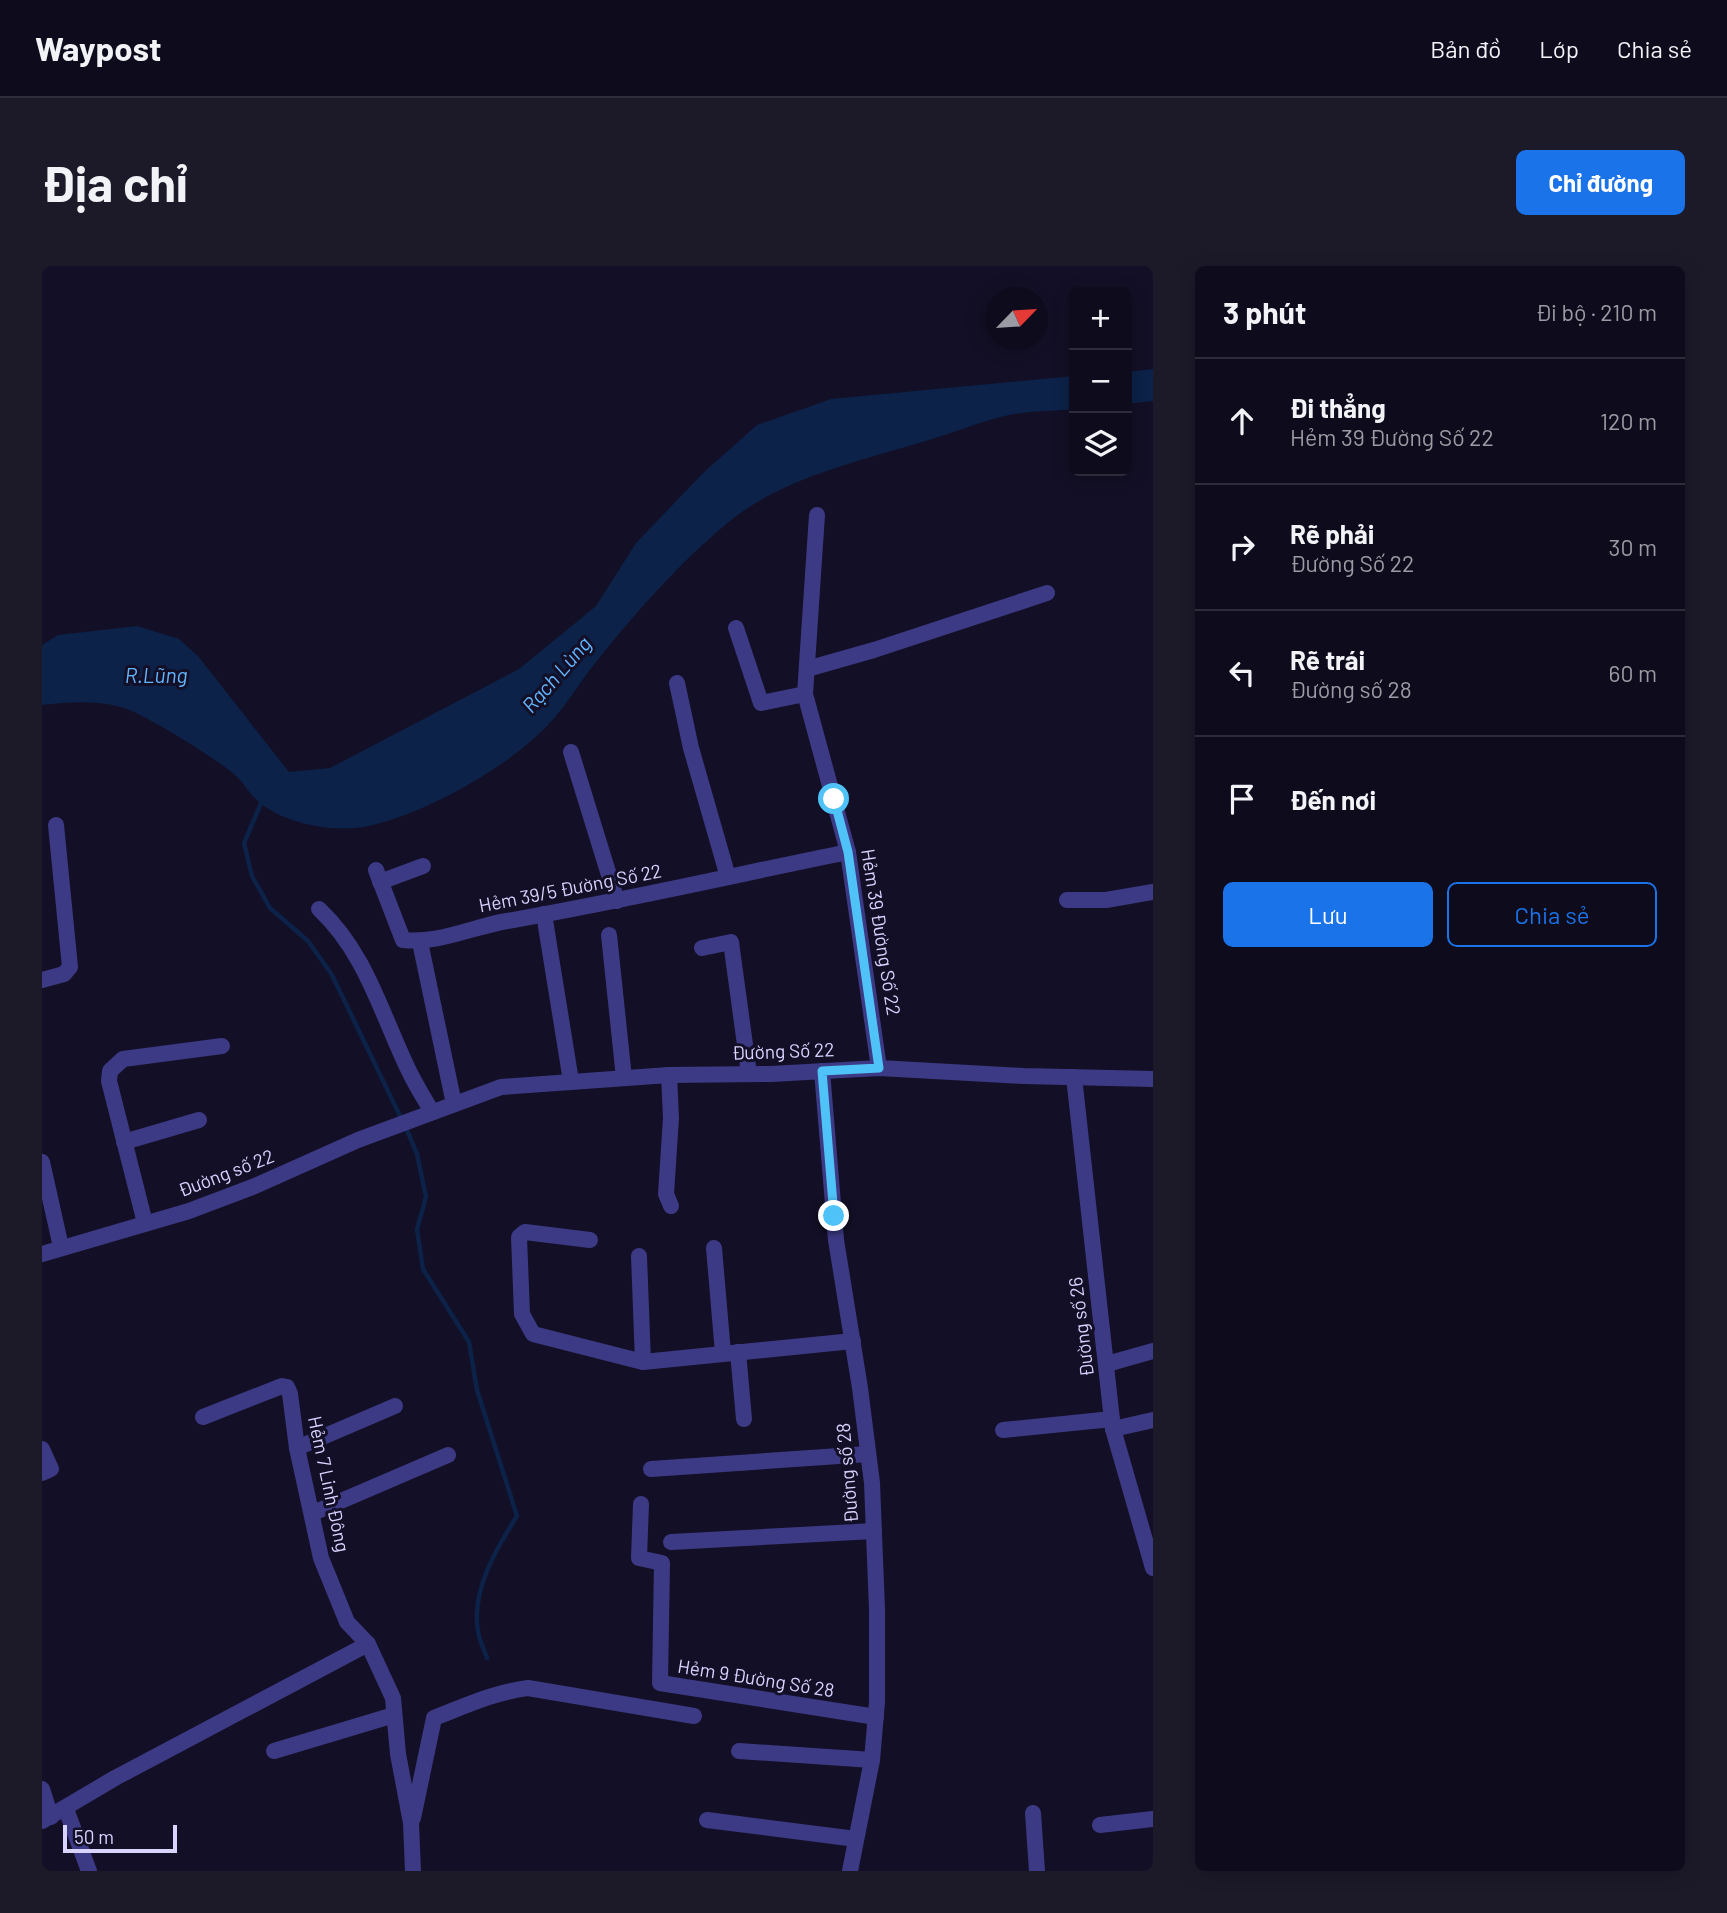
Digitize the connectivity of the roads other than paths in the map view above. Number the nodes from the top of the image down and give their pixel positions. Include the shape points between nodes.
1 (817, 515) dead end
2 (1048, 593) dead end
3 (736, 628) dead end
4 (807, 669) junction
5 (677, 683) dead end
6 (805, 694) junction
7 (571, 751) dead end
8 (56, 824) dead end
9 (848, 852) junction
10 (423, 866) dead end
11 (728, 877) junction
12 (1153, 892) edge
13 (1067, 900) dead end
14 (617, 901) junction
15 (319, 909) dead end
16 (544, 914) junction
17 (610, 935) dead end
18 (419, 942) junction
19 (702, 948) dead end
20 (42, 980) edge
21 (222, 1046) dead end
22 (879, 1068) junction
23 (822, 1071) junction
24 (749, 1074) junction
25 (669, 1075) junction
26 (1074, 1077) junction
27 (624, 1078) junction
28 (1153, 1079) edge
29 (571, 1081) junction
30 (454, 1104) junction
31 (426, 1114) junction
32 (199, 1119) dead end
33 (124, 1142) junction
34 (42, 1162) edge
35 (671, 1206) dead end
36 (145, 1223) junction
37 (590, 1240) dead end
38 (61, 1248) junction
39 (714, 1248) dead end
40 (42, 1254) edge
41 (639, 1256) dead end
42 (853, 1340) junction
43 (1153, 1351) edge
44 (730, 1352) junction
45 (643, 1362) junction
46 (1107, 1364) junction
47 (394, 1406) dead end
48 (203, 1417) dead end
49 (744, 1419) dead end
50 (1153, 1420) edge
51 (1112, 1424) junction
52 (1003, 1430) dead end
53 (297, 1448) junction
54 (42, 1449) edge
55 (868, 1454) junction
56 (448, 1455) dead end
57 (651, 1469) dead end
58 (42, 1473) edge
59 (641, 1504) dead end
60 (313, 1513) junction
61 (874, 1531) junction
62 (1149, 1536) edge
63 (671, 1542) dead end
64 (1153, 1568) edge
65 (368, 1644) junction
66 (394, 1715) junction
67 (694, 1716) dead end
68 (876, 1717) junction
69 (274, 1751) dead end
70 (738, 1751) dead end
71 (872, 1760) junction
72 (42, 1789) edge
73 (66, 1809) junction
74 (1033, 1813) dead end
75 (46, 1819) edge
76 (1153, 1819) edge
77 (707, 1820) dead end
78 (411, 1823) junction
79 (1100, 1825) dead end
80 (856, 1839) junction
81 (89, 1871) edge
82 (413, 1871) edge
83 (850, 1871) edge
84 (1037, 1871) edge

1 - 4 street, Hẻm 39 Đường Số 22
2 - 4 street
3 - 6 street via 761,703
4 - 6 street, Hẻm 39 Đường Số 22
5 - 11 street
6 - 9 street, Hẻm 39 Đường Số 22
7 - 14 street
8 - 20 street via 70,967 66,974
9 - 11 street, Hẻm 39/5 Đường Số 22
9 - 22 street, Hẻm 39 Đường Số 22
10 - 18 street via 378,876 403,940
11 - 14 street, Hẻm 39/5 Đường Số 22
12 - 13 street via 1106,900
14 - 16 street, Hẻm 39/5 Đường Số 22
15 - 31 street via 357,953
16 - 18 street, Hẻm 39/5 Đường Số 22
16 - 29 street
17 - 27 street
18 - 30 street
19 - 24 street via 731,942
21 - 33 street via 123,1059 112,1067 109,1081
22 - 23 street, Đường Số 22
22 - 26 street, Đường Số 22
23 - 24 street, Đường Số 22
23 - 42 street, Đường số 28 via 836,1240
24 - 25 street, Đường Số 22
25 - 27 street, Đường Số 22
25 - 35 street via 666,1194
26 - 28 street, Đường Số 22
26 - 46 street, Đường số 26
27 - 29 street, Đường Số 22
29 - 30 street, Đường Số 22 via 501,1087
30 - 31 street, Đường Số 22
31 - 36 street, Đường số 22 via 255,1186
32 - 33 street
33 - 36 street
34 - 38 street
36 - 38 street, Đường số 22
37 - 45 street via 525,1232 519,1237 522,1314 528,1329
38 - 40 street, Đường số 22
39 - 44 street
41 - 45 street
42 - 44 street
42 - 55 street, Đường số 28
43 - 46 street
44 - 45 street
44 - 49 street
46 - 51 street, Đường số 26
47 - 53 street
48 - 53 street, Hẻm 7 Linh Đông via 287,1387
50 - 51 street
51 - 52 street
51 - 62 street, Đường số 26
53 - 60 street, Hẻm 7 Linh Đông
54 - 58 street via 51,1469
55 - 57 street
55 - 61 street, Đường số 28
56 - 60 street
59 - 68 street, Hẻm 9 Đường Số 28 via 639,1558 662,1563 660,1683
60 - 65 street, Hẻm 7 Linh Đông via 321,1558 346,1622
61 - 63 street
61 - 68 street, Đường số 28
62 - 64 street, Đường số 26
65 - 66 street, Hẻm 7 Linh Đông via 393,1698
65 - 73 street via 115,1777
66 - 69 street
66 - 78 street, Hẻm 7 Linh Đông
67 - 78 street via 528,1688 474,1702 434,1718
68 - 71 street, Đường số 28
70 - 71 street
71 - 80 street, Đường số 28
72 - 75 street
73 - 75 street
73 - 81 street
74 - 84 street
76 - 79 street
77 - 80 street
78 - 82 street, Hẻm 7 Linh Đông
80 - 83 street, Đường số 28

